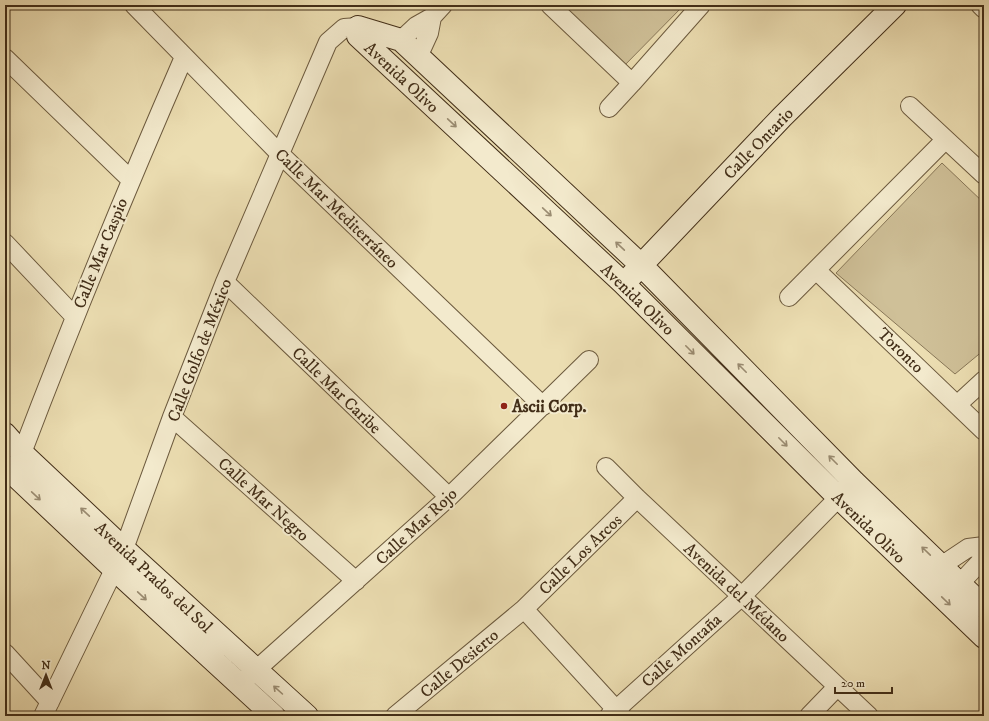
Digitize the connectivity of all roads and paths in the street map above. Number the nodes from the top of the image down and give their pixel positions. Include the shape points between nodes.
1 (134, 5) edge
2 (550, 5) edge
3 (701, 5) edge
4 (895, 5) edge
5 (980, 5) edge
6 (984, 9) edge
7 (438, 11) edge
8 (358, 27) junction
9 (401, 40) junction
10 (184, 57) junction
11 (418, 57) junction
12 (5, 58) edge
13 (382, 58) junction
14 (402, 75) junction
15 (632, 83) junction
16 (910, 106) dead end
17 (609, 108) dead end
18 (945, 140) junction
19 (280, 153) junction
20 (984, 174) edge
21 (130, 179) junction
22 (5, 243) edge
23 (642, 266) junction
24 (816, 270) junction
25 (225, 282) junction
26 (623, 283) junction
27 (789, 297) dead end
28 (74, 316) junction
29 (589, 360) dead end
30 (984, 380) edge
31 (958, 404) junction
32 (543, 406) junction
33 (172, 417) junction
34 (984, 431) edge
35 (5, 434) edge
36 (22, 453) junction
37 (606, 467) dead end
38 (6, 469) edge
39 (854, 482) junction
40 (449, 497) junction
41 (838, 497) junction
42 (637, 498) junction
43 (984, 546) edge
44 (124, 549) junction
45 (941, 566) junction
46 (114, 569) junction
47 (356, 581) junction
48 (961, 585) junction
49 (742, 596) junction
50 (984, 607) edge
51 (524, 609) junction
52 (984, 637) edge
53 (5, 653) edge
54 (256, 671) junction
55 (238, 684) junction
56 (837, 687) junction
57 (46, 709) edge
58 (616, 714) edge
59 (274, 716) edge
60 (307, 716) edge
61 (395, 716) edge
62 (809, 716) edge
63 (869, 716) edge

1 - 10 street, Calle Mar Mediterráneo
2 - 15 street
3 - 15 street
4 - 23 street, Calle Ontario via 782,117
5 - 6 street
7 - 9 street via 409,31
7 - 11 street
8 - 9 street, Avenida Olivo
8 - 13 street, Avenida Olivo via 358,36
8 - 19 street, Calle Golfo de México via 344,28 328,42
9 - 11 street, Avenida Olivo
9 - 13 street
10 - 19 street, Calle Mar Mediterráneo
10 - 21 street, Calle Mar Caspio
11 - 14 street
23 -> 11 street, Avenida Olivo
12 - 21 street
13 - 14 street, Avenida Olivo
14 -> 26 street, Avenida Olivo
15 - 17 street
16 - 18 street
18 - 20 street
18 - 24 street
19 - 25 street, Calle Golfo de México
19 - 32 street, Calle Mar Mediterráneo
21 - 28 street, Calle Mar Caspio
22 - 28 street
23 - 26 street, Calle Ontario
39 -> 23 street, Avenida Olivo
24 - 27 street
24 - 31 street, Toronto
25 - 33 street, Calle Golfo de México
25 - 40 street, Calle Mar Caribe
26 -> 41 street, Avenida Olivo
28 - 36 street, Calle Mar Caspio
29 - 32 street, Calle Mar Rojo
30 - 31 street
31 - 34 street, Toronto
32 - 40 street, Calle Mar Rojo
33 - 44 street, Calle Golfo de México
33 - 47 street, Calle Mar Negro
35 - 36 street, Avenida Prados del Sol
44 -> 36 street, Avenida Prados del Sol
37 - 42 street, Avenida del Médano
38 -> 46 street, Avenida Prados del Sol
39 - 41 street, Calle Montaña
45 -> 39 street, Avenida Olivo
40 - 47 street, Calle Mar Rojo
41 - 49 street, Calle Montaña
41 -> 52 street, Avenida Olivo
42 - 49 street, Avenida del Médano
42 - 51 street, Calle Los Arcos
43 - 45 street via 968,548
43 - 48 street via 981,561
44 - 46 street, Calle Golfo de México
44 - 54 street, Avenida Prados del Sol
45 - 48 street, Avenida Olivo
46 -> 55 street, Avenida Prados del Sol
46 - 57 street
47 - 54 street, Calle Mar Rojo
48 - 50 street, Avenida Olivo
49 - 56 street, Avenida del Médano
49 - 58 street, Calle Montaña
51 - 58 street
51 - 61 street, Calle Desierto
53 - 57 street
54 - 55 street, Calle Mar Rojo
60 -> 54 street, Avenida Prados del Sol
55 - 59 street, Avenida Prados del Sol
56 - 62 street
56 - 63 street, Avenida del Médano

